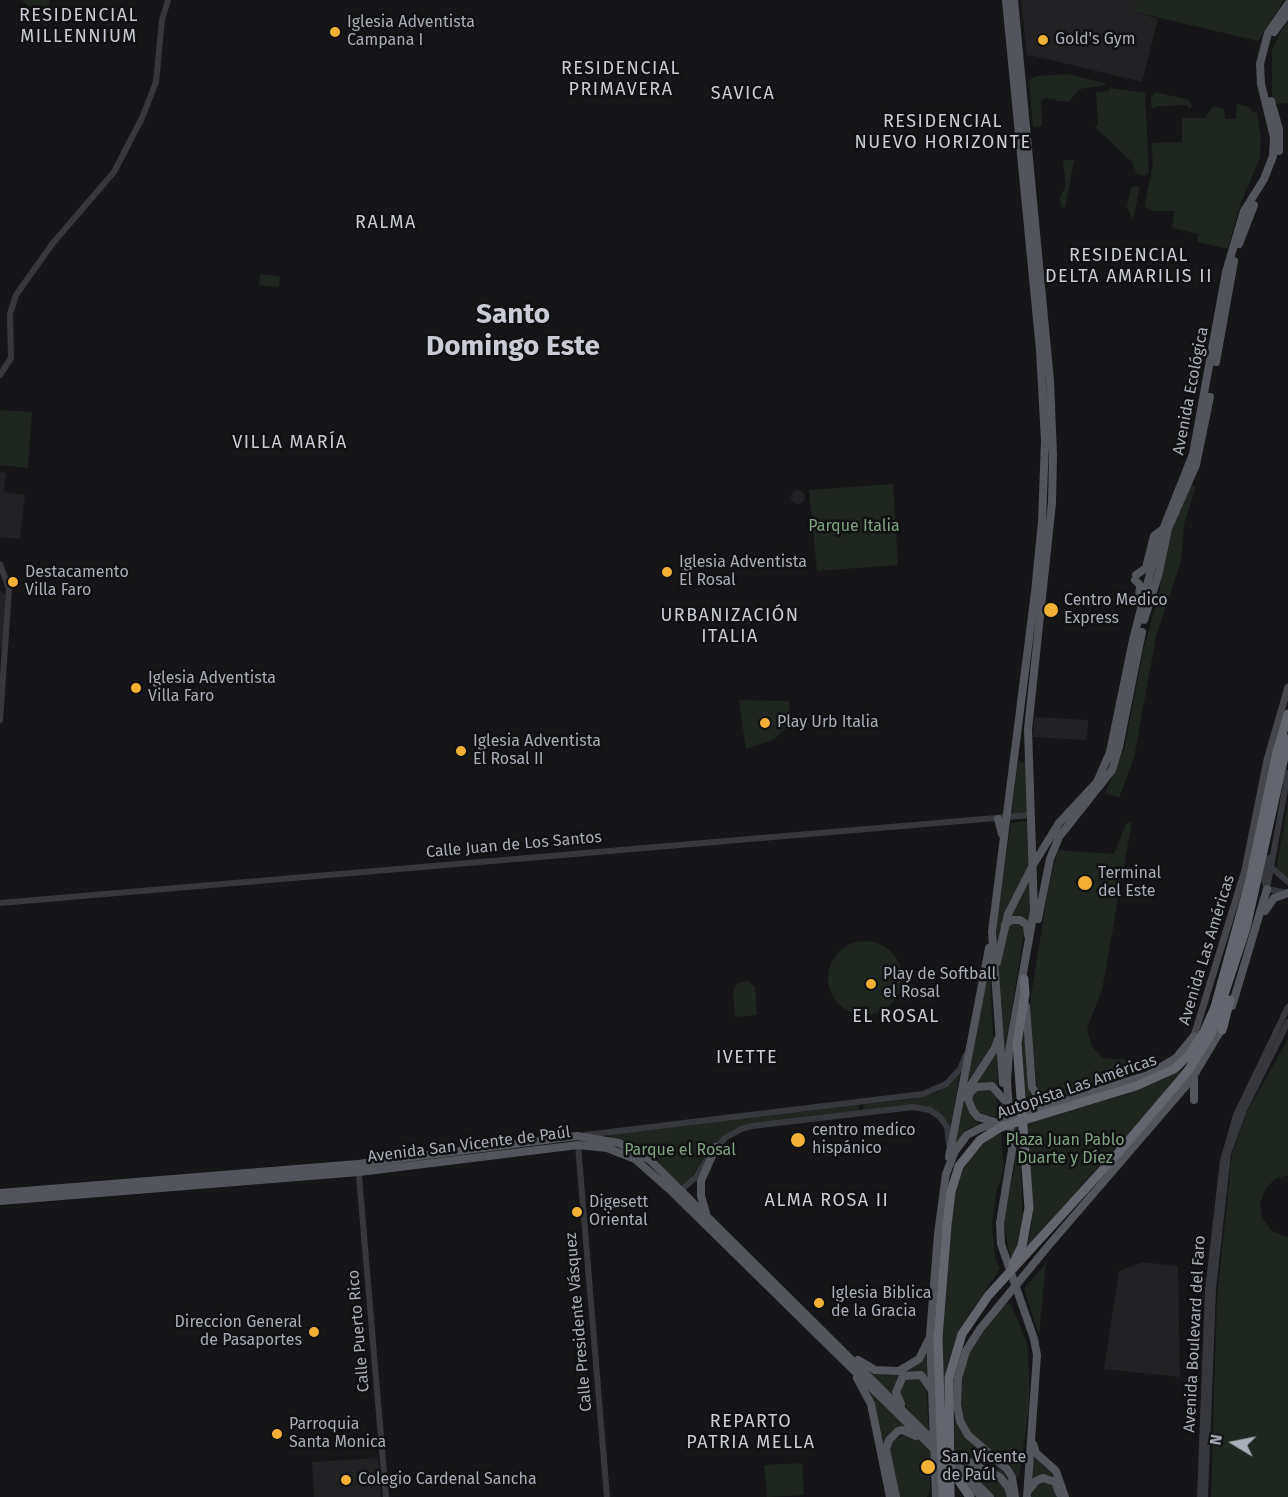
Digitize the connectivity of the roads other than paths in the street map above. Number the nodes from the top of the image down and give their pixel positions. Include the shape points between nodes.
1 (168, 0) edge
2 (1006, 0) edge
3 (1014, 0) edge
4 (1288, 4) edge
5 (1288, 13) edge
6 (0, 375) edge
7 (1162, 530) junction
8 (1163, 550) junction
9 (0, 564) edge
10 (1148, 581) junction
11 (1143, 618) junction
12 (1288, 687) edge
13 (1288, 714) edge
14 (0, 720) edge
15 (1288, 739) edge
16 (1029, 754) junction
17 (1015, 755) junction
18 (1288, 773) edge
19 (1072, 814) junction
20 (1031, 815) junction
21 (1007, 818) junction
22 (998, 819) junction
23 (1277, 834) junction
24 (1032, 840) junction
25 (1047, 842) junction
26 (1003, 857) junction
27 (1033, 865) junction
28 (1271, 866) junction
29 (1250, 880) junction
30 (1288, 882) edge
31 (1267, 889) junction
32 (1288, 893) edge
33 (0, 903) edge
34 (1003, 930) junction
35 (992, 932) junction
36 (1250, 933) junction
37 (1029, 949) junction
38 (1025, 969) junction
39 (1024, 980) junction
40 (996, 987) junction
41 (1025, 994) junction
42 (1288, 1007) edge
43 (998, 1019) junction
44 (1288, 1022) edge
45 (1222, 1029) joint
46 (1194, 1036) junction
47 (971, 1038) junction
48 (1195, 1073) junction
49 (1006, 1099) junction
50 (1194, 1100) dead end
51 (1052, 1105) junction
52 (957, 1111) junction
53 (997, 1123) junction
54 (577, 1141) junction
55 (716, 1147) junction
56 (358, 1168) junction
57 (946, 1174) junction
58 (681, 1190) junction
59 (0, 1193) edge
60 (0, 1201) edge
61 (708, 1217) junction
62 (1004, 1279) junction
63 (933, 1293) junction
64 (1017, 1295) junction
65 (930, 1335) junction
66 (837, 1350) junction
67 (938, 1356) junction
68 (932, 1392) junction
69 (937, 1427) junction
70 (921, 1428) junction
71 (1032, 1433) junction
72 (928, 1444) junction
73 (941, 1448) junction
74 (940, 1462) junction
75 (1028, 1464) junction
76 (1051, 1466) junction
77 (950, 1494) edge
78 (1025, 1495) edge
79 (386, 1497) edge
80 (607, 1497) edge
81 (890, 1497) edge
82 (896, 1497) edge
83 (930, 1497) edge
84 (936, 1497) edge
85 (943, 1497) edge
86 (970, 1497) edge
87 (982, 1497) edge
88 (990, 1497) edge
89 (1013, 1497) edge
90 (1060, 1497) edge
91 (1065, 1497) edge
92 (1200, 1497) edge
93 (1205, 1497) edge

1 - 6 street via 162,20 156,82 142,118 114,172 53,243 16,295 10,314 11,358
2 - 17 main road via 1040,350 1045,441 1040,547
3 - 16 main road via 1052,436 1052,503 1029,697
4 - 7 main road, Avenida Ecológica via 1268,33 1260,64 1274,137 1273,156 1236,237 1190,465
5 - 8 main road, Avenida Ecológica via 1270,41 1264,71 1279,129 1277,161 1251,210 1235,255 1200,453 1173,515
7 - 10 main road, Avenida Ecológica
7 - 11 main road via 1154,536 1146,568 1136,577 1141,587 1138,605
8 - 10 main road
8 - 11 main road, Avenida Ecológica
9 - 14 street via 9,589
10 - 11 main road
11 - 19 main road, Avenida Ecológica via 1133,640 1107,762
12 - 46 main road, Avenida Las Américas via 1267,760 1245,870
13 - 29 highway, Autopista Las Américas
15 - 36 highway, Autopista Las Américas
16 - 17 main road via 1022,760
16 - 20 main road
17 - 21 main road
18 - 23 street
19 - 25 main road
19 - 37 main road via 1050,859
20 - 21 street, Calle Juan de Los Santos
20 - 24 main road
21 - 22 street, Calle Juan de Los Santos
21 - 26 main road
22 - 26 main road
22 - 33 street, Calle Juan de Los Santos
23 - 28 street
23 - 31 street via 1264,875
24 - 25 main road via 1039,845
24 - 27 main road
25 - 27 main road
26 - 35 main road
27 - 34 main road
27 - 37 main road via 1034,911
28 - 30 street
28 - 31 street
29 - 46 highway via 1207,1013
29 - 67 highway, Autopista Las Américas via 1215,1006 1189,1055 1174,1069 1136,1086 1000,1128 980,1140 964,1157 951,1192
31 - 32 street
31 - 36 main road
32 - 36 main road via 1267,905
34 - 38 main road via 1015,919 1027,925
34 - 40 main road
35 - 40 main road
35 - 47 main road
36 - 45 highway
36 - 62 highway, Autopista Las Américas via 1220,1012 1197,1058
37 - 38 main road
38 - 39 main road
39 - 41 highway
39 - 49 main road via 1009,1051
40 - 43 main road
41 - 51 main road via 1032,1087
41 - 62 highway via 1017,1043 1029,1208 1022,1246
42 - 92 street, Avenida Boulevard del Faro via 1236,1115 1222,1161 1208,1290
43 - 49 main road
43 - 52 main road via 997,1044 965,1091
44 - 93 street, Avenida Boulevard del Faro via 1244,1110 1228,1154 1213,1289
45 - 48 main road
46 - 51 main road, Avenida Las Américas via 1176,1058 1148,1075
47 - 52 main road
47 - 54 street, Avenida San Vicente de Paúl via 964,1061 953,1077 923,1094
48 - 50 main road
48 - 89 main road via 1049,1245 966,1351 958,1378 960,1420 968,1435 1007,1468 1012,1477
49 - 53 main road via 996,1088 985,1084 976,1087 968,1099 978,1117
49 - 64 main road via 1010,1170 1000,1223 1001,1244
51 - 53 main road, Avenida Las Américas
52 - 57 main road
53 - 57 main road, Avenida Las Américas via 967,1135 955,1150
54 - 56 main road, Avenida San Vicente de Paúl
54 - 58 main road, Avenida San Vicente de Paúl via 604,1139 633,1149
54 - 66 main road, Avenida San Vicente de Paúl via 617,1151 645,1167
54 - 80 street, Calle Presidente Vásquez
55 - 57 street via 735,1132 752,1126 922,1108 935,1113 946,1127
55 - 58 street via 696,1178
55 - 61 main road via 701,1181
56 - 59 main road, Avenida San Vicente de Paúl
56 - 60 main road, Avenida San Vicente de Paúl
56 - 79 street, Calle Puerto Rico
57 - 63 main road, Avenida Las Américas
58 - 61 main road, Avenida San Vicente de Paúl
61 - 66 main road, Avenida San Vicente de Paúl
62 - 77 highway, Autopista Las Américas via 973,1315 955,1352 949,1378
63 - 65 main road, Avenida Las Américas
63 - 67 highway
64 - 71 main road via 1036,1355
64 - 75 main road via 1032,1364
65 - 66 main road via 919,1359 907,1368 891,1372 868,1368
65 - 68 main road, Avenida Las Américas
66 - 70 main road, Avenida San Vicente de Paúl
66 - 72 main road, Avenida San Vicente de Paúl
66 - 81 main road via 867,1394
67 - 69 highway, Autopista Las Américas
68 - 69 main road, Avenida Las Américas
68 - 70 main road via 921,1375 908,1374 897,1385 898,1401
69 - 74 main road, Avenida Las Américas
69 - 85 highway, Autopista Las Américas
70 - 73 main road, Avenida San Vicente de Paúl
71 - 75 main road
71 - 76 main road via 1035,1450
72 - 74 main road, Avenida San Vicente de Paúl
72 - 82 main road via 903,1430 890,1437 886,1449
73 - 88 main road, Avenida San Vicente de Paúl
73 - 89 main road via 999,1478
74 - 83 main road
74 - 84 main road, Avenida Las Américas
74 - 86 highway
74 - 87 main road, Avenida San Vicente de Paúl
75 - 76 main road
75 - 78 main road
76 - 91 main road
78 - 90 main road via 1043,1478 1055,1482

